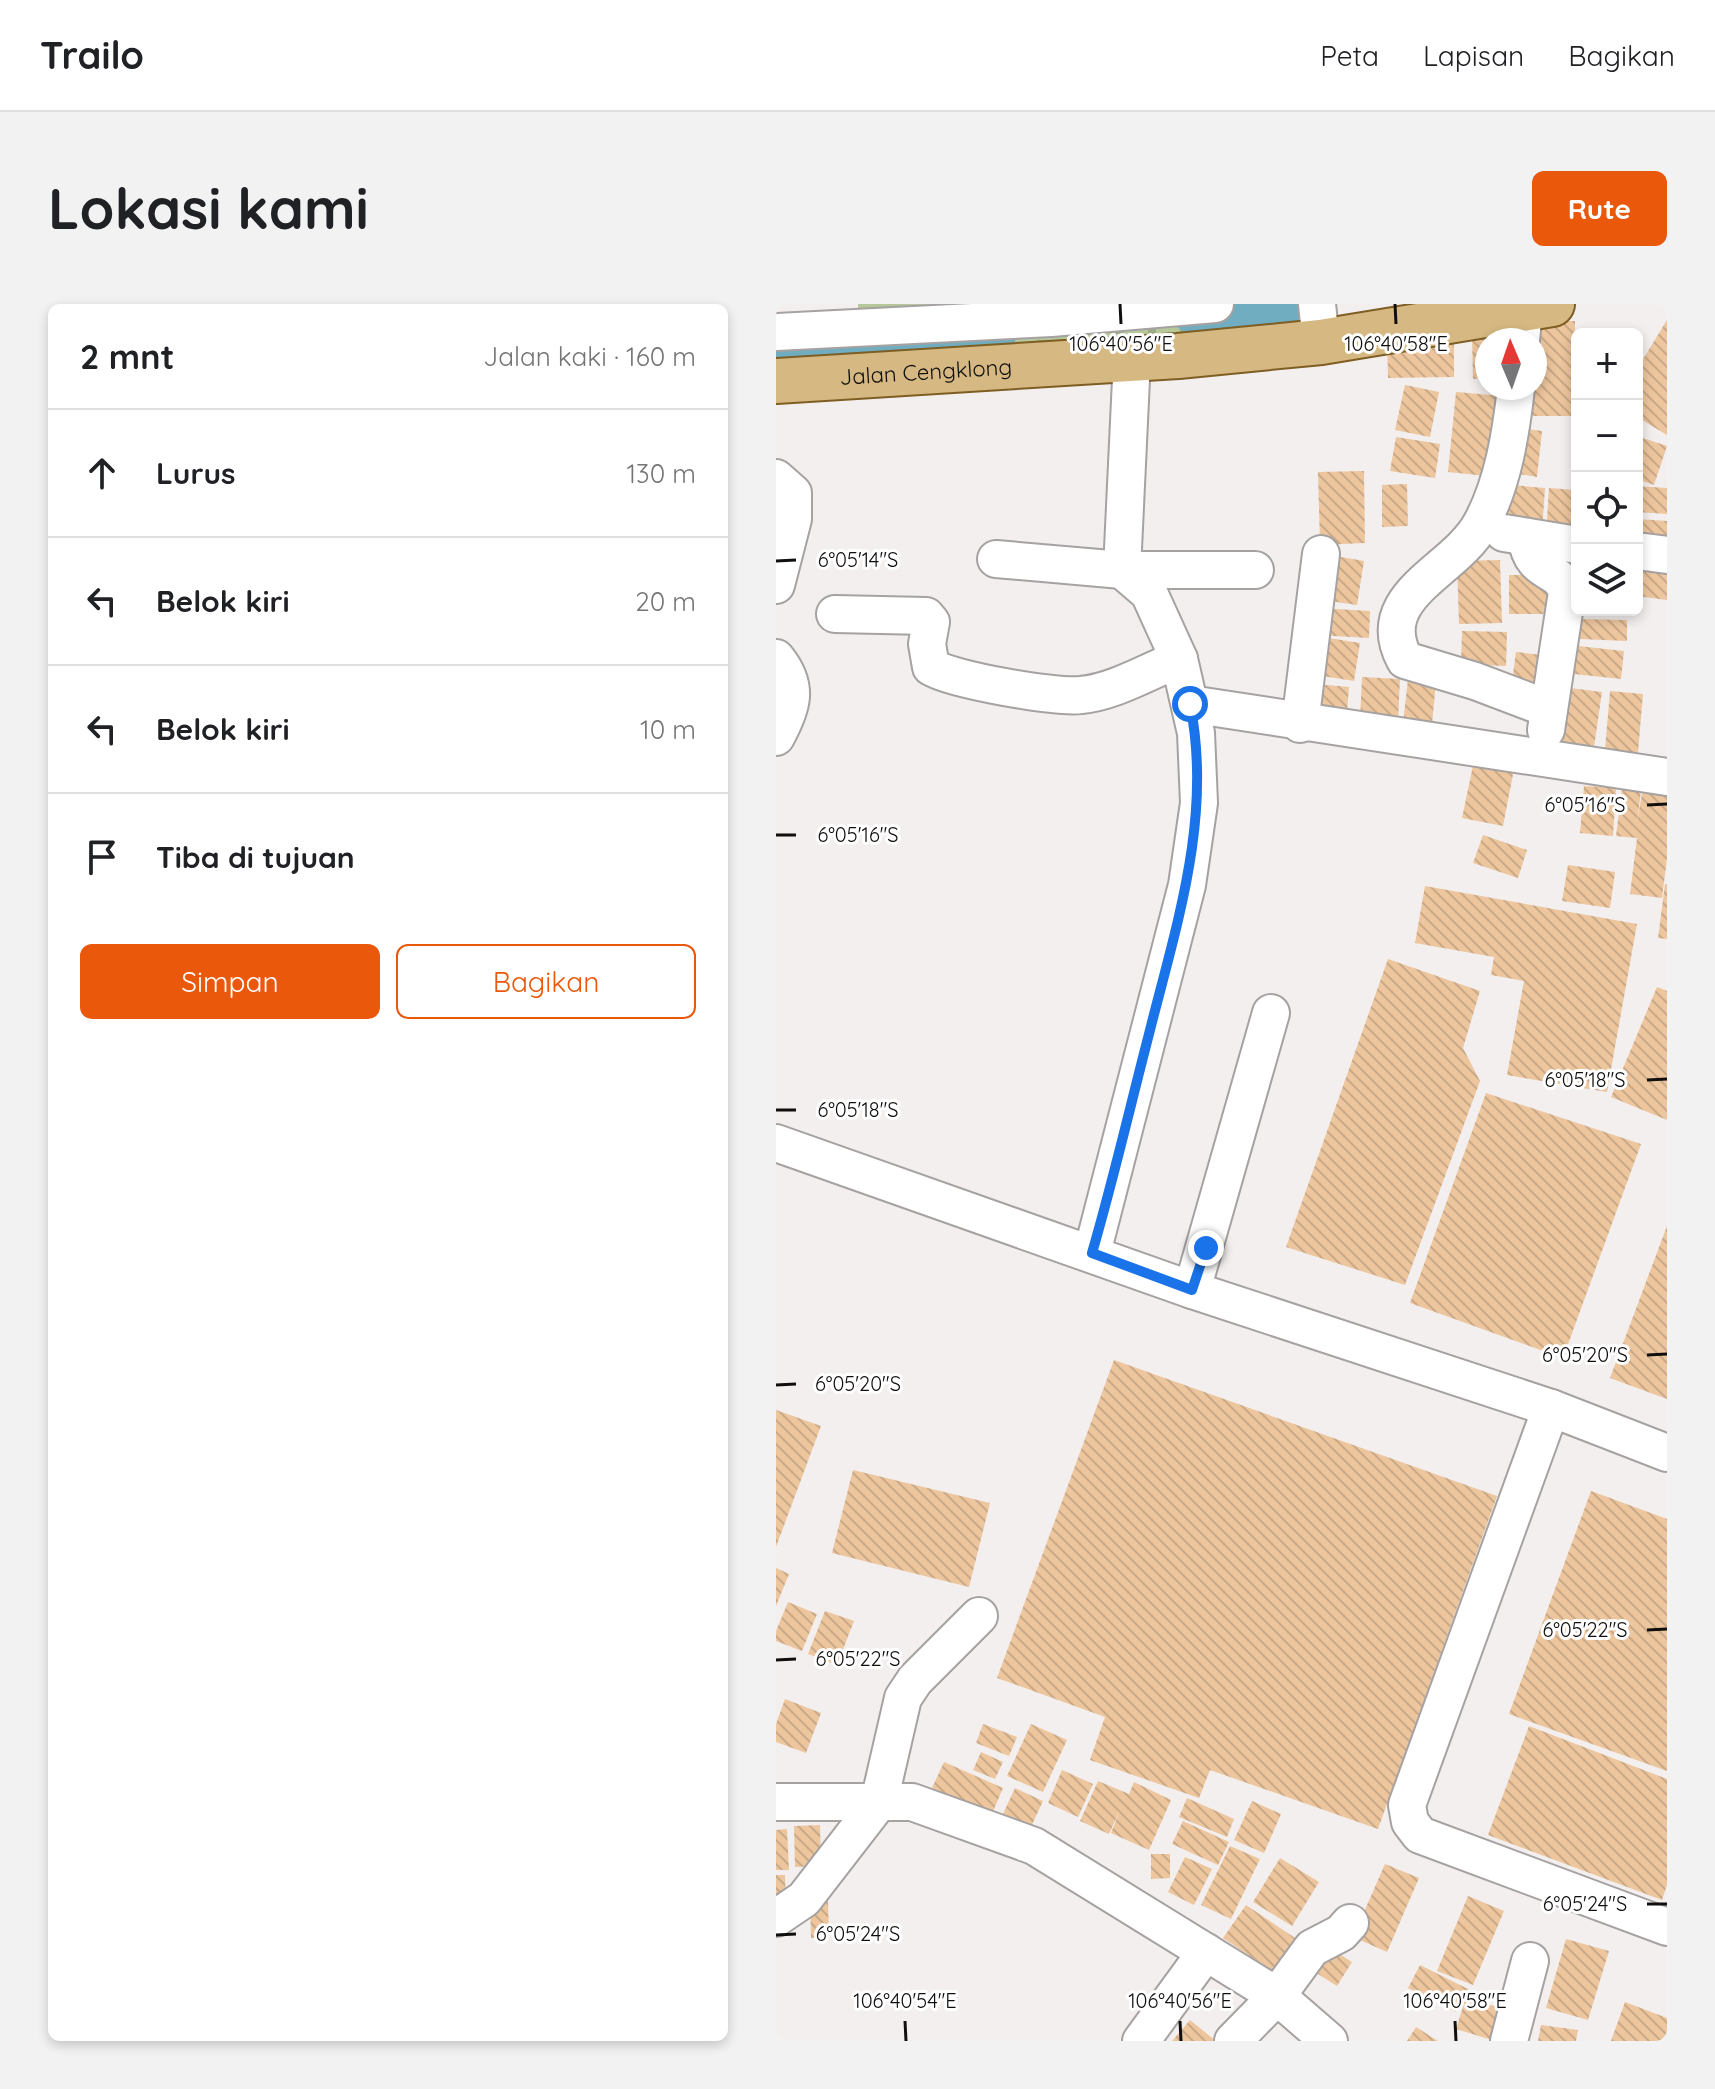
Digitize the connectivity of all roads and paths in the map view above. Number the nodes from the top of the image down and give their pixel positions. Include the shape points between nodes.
1 (1215, 304) edge
2 (1467, 310) edge
3 (1532, 318) edge
4 (1319, 325) edge
5 (776, 332) edge
6 (1132, 358) junction
7 (776, 381) edge
8 (1514, 400) edge
9 (776, 478) edge
10 (1479, 529) junction
11 (1526, 537) junction
12 (1571, 544) edge
13 (1643, 552) edge
14 (1321, 554) dead end
15 (1667, 555) edge
16 (996, 559) dead end
17 (1122, 570) junction
18 (1255, 570) dead end
19 (776, 585) edge
20 (835, 614) dead end
21 (776, 658) edge
22 (1179, 659) junction
23 (1190, 704) junction
24 (1549, 709) junction
25 (1300, 724) junction
26 (776, 737) edge
27 (1541, 759) junction
28 (1667, 777) edge
29 (1271, 1013) dead end
30 (776, 1143) edge
31 (1092, 1253) junction
32 (1192, 1290) junction
33 (1551, 1408) junction
34 (1667, 1453) edge
35 (979, 1616) dead end
36 (776, 1802) edge
37 (879, 1802) junction
38 (776, 1918) edge
39 (1350, 1923) dead end
40 (1667, 1927) edge
41 (1206, 1952) junction
42 (1530, 1961) dead end
43 (1277, 1996) junction
44 (1141, 2041) edge
45 (1233, 2041) edge
46 (1329, 2041) edge
47 (1509, 2041) edge

1 - 5 street
2 - 3 main road, Jalan Cengklong
2 - 4 main road, Jalan Cengklong
4 - 6 main road, Jalan Cengklong
6 - 7 main road, Jalan Cengklong
6 - 17 street
8 - 10 street via 1501,470
9 - 19 street via 793,493 794,510
10 - 11 street
10 - 24 street via 1399,611 1395,642 1405,660
11 - 12 street
11 - 24 street via 1529,556 1558,577 1567,592
13 - 15 street
14 - 25 street
16 - 17 street
17 - 18 street
17 - 22 street via 1149,593
20 - 22 street via 926,616 931,622 931,667 1065,694 1096,692
21 - 26 street via 792,683 788,713
22 - 23 street
23 - 25 street
23 - 31 street via 1199,803 1187,885
24 - 27 street
25 - 27 street
27 - 28 street
29 - 32 street
30 - 31 street
31 - 32 street
32 - 33 street
33 - 34 street
33 - 40 street via 1407,1805 1410,1822 1420,1835
35 - 37 street via 903,1698
36 - 37 street
37 - 38 street via 804,1899
37 - 41 street via 912,1802 1034,1846
39 - 43 street via 1312,1948
41 - 43 street
41 - 44 street
42 - 47 street
43 - 45 street
43 - 46 street

